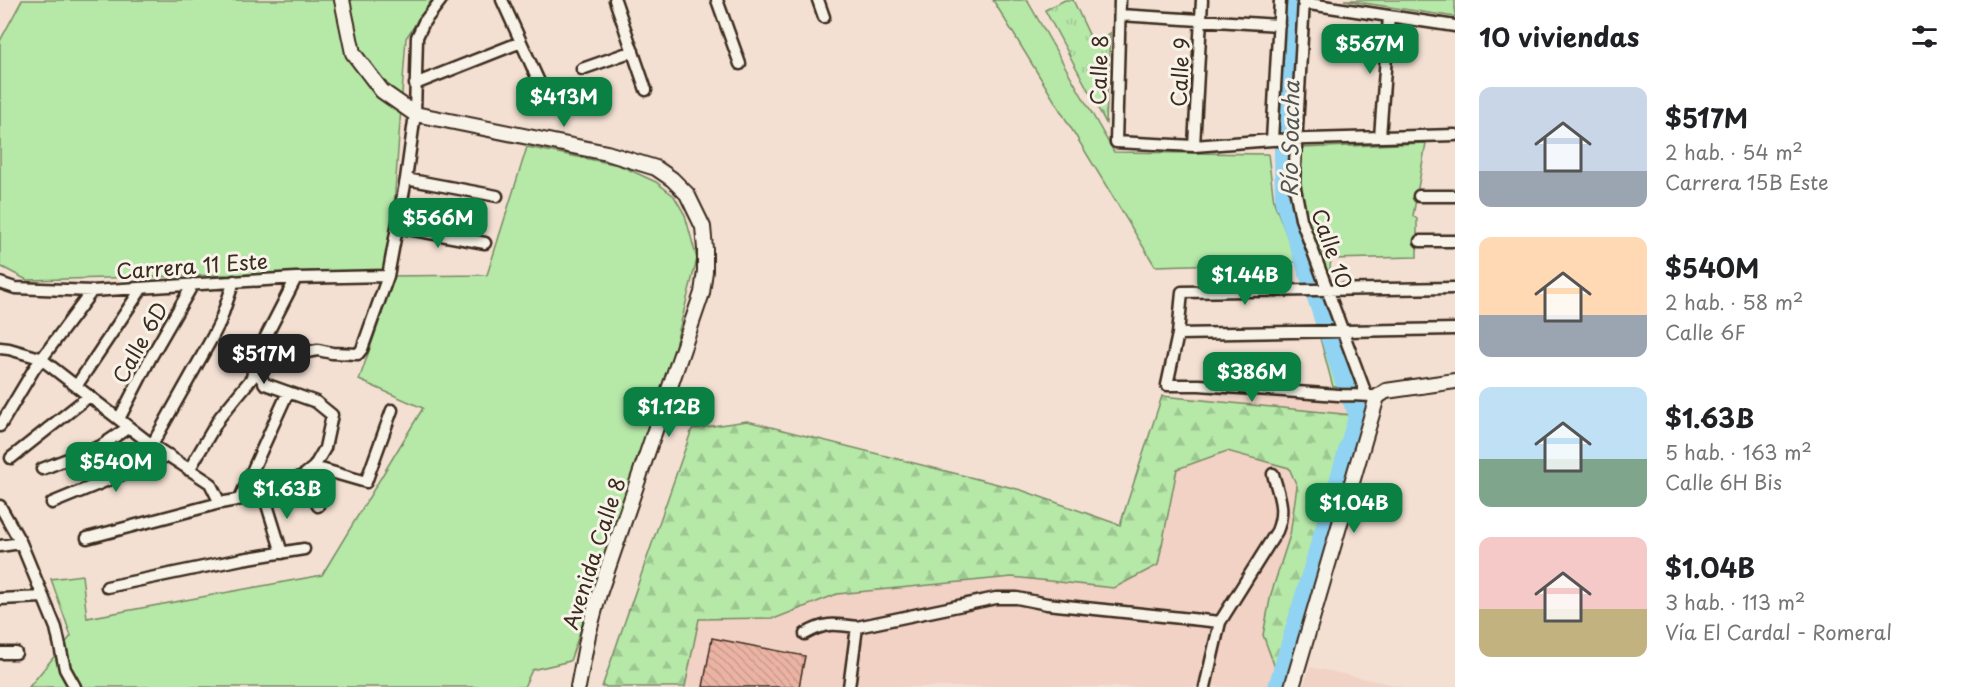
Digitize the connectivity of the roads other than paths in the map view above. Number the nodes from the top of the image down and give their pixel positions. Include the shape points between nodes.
1 (342, 0) edge
2 (441, 0) edge
3 (502, 0) edge
4 (615, 0) edge
5 (717, 0) edge
6 (818, 0) edge
7 (1120, 0) edge
8 (1202, 0) edge
9 (1280, 0) edge
10 (1304, 2) edge
11 (1120, 15) junction
12 (1389, 16) junction
13 (824, 17) dead end
14 (1201, 20) junction
15 (1279, 25) junction
16 (1455, 26) edge
17 (521, 42) junction
18 (633, 51) junction
19 (740, 64) dead end
20 (582, 69) dead end
21 (415, 84) junction
22 (540, 84) dead end
23 (646, 90) dead end
24 (415, 114) junction
25 (1455, 135) edge
26 (1380, 137) junction
27 (1294, 139) junction
28 (1275, 140) junction
29 (1194, 146) junction
30 (406, 179) junction
31 (496, 196) dead end
32 (1419, 196) dead end
33 (1455, 196) edge
34 (397, 227) junction
35 (1420, 241) dead end
36 (1455, 241) edge
37 (485, 243) dead end
38 (388, 276) junction
39 (296, 278) junction
40 (234, 281) junction
41 (0, 283) edge
42 (194, 284) junction
43 (142, 288) junction
44 (1455, 288) edge
45 (1324, 290) junction
46 (92, 291) junction
47 (1455, 329) edge
48 (1338, 330) junction
49 (1178, 334) junction
50 (0, 348) edge
51 (41, 359) junction
52 (255, 364) junction
53 (1455, 381) edge
54 (77, 385) junction
55 (288, 393) junction
56 (1367, 396) junction
57 (88, 397) junction
58 (392, 410) dead end
59 (119, 419) junction
60 (0, 426) edge
61 (129, 427) junction
62 (152, 445) junction
63 (169, 455) junction
64 (11, 458) dead end
65 (314, 467) junction
66 (42, 469) dead end
67 (189, 470) junction
68 (1273, 474) dead end
69 (304, 475) junction
70 (264, 495) junction
71 (240, 498) junction
72 (52, 503) dead end
73 (220, 503) junction
74 (0, 506) edge
75 (318, 506) dead end
76 (87, 538) dead end
77 (21, 543) junction
78 (0, 546) edge
79 (304, 549) dead end
80 (282, 553) junction
81 (107, 587) dead end
82 (43, 597) junction
83 (0, 599) edge
84 (1220, 622) junction
85 (857, 627) junction
86 (805, 634) dead end
87 (16, 652) dead end
88 (0, 653) edge
89 (75, 687) edge
90 (578, 687) edge
91 (849, 687) edge
92 (1205, 687) edge
93 (1292, 687) edge

1 - 24 main road via 352,53 382,91
2 - 21 street via 417,37
3 - 17 street
4 - 18 street
5 - 19 street
6 - 13 street
7 - 11 street, Calle 8
8 - 14 street, Calle 9
9 - 15 street
10 - 12 street
10 - 27 street, Calle 10
11 - 14 street
11 - 29 street, Calle 8 via 1116,142
12 - 16 street
12 - 26 street
14 - 15 street
14 - 29 street, Calle 9
15 - 28 street
17 - 21 street
17 - 22 street
18 - 20 street
18 - 23 street
21 - 24 street
24 - 30 street
24 - 90 main road, Avenida Calle 8 via 607,153 656,168 687,194 702,227 702,293 599,594
25 - 26 street
26 - 27 street
27 - 28 street
27 - 45 street, Calle 10 via 1294,183 1301,219
28 - 29 street
30 - 31 street
30 - 34 street
32 - 33 street
34 - 37 street
34 - 38 street
35 - 36 street
38 - 39 street, Carrera 11 Este
38 - 52 street via 358,354 318,350
39 - 40 street, Carrera 11 Este
39 - 52 street
40 - 42 street, Carrera 11 Este
40 - 62 street via 216,330
41 - 46 street, Carrera 11 Este via 15,288
42 - 43 street, Carrera 11 Este
42 - 59 street, Calle 6D
43 - 46 street, Carrera 11 Este
43 - 54 street
44 - 45 street
45 - 48 street, Calle 10
45 - 49 street via 1182,292
46 - 51 street
47 - 48 street
48 - 49 street
48 - 56 street, Calle 10
49 - 56 street via 1167,385
50 - 51 street
51 - 54 street
51 - 60 street
52 - 55 street via 265,384
52 - 67 street via 252,378 220,417
53 - 56 main road
54 - 57 street
55 - 65 street via 316,402 332,415 325,448
55 - 71 street
56 - 93 main road
57 - 59 street
57 - 64 street
58 - 65 street via 366,482
59 - 61 street
61 - 62 street
61 - 66 street via 101,446
62 - 63 street
63 - 67 street
63 - 72 street
65 - 69 street
67 - 73 street via 210,483
68 - 84 street via 1282,519
69 - 70 street
69 - 75 street
70 - 71 street
70 - 80 street
71 - 73 street
73 - 76 street
74 - 77 street
77 - 78 street
77 - 82 street
79 - 80 street
80 - 81 street
82 - 83 street
82 - 89 street via 56,628 65,669
84 - 85 street via 996,598
84 - 92 street
85 - 86 street via 820,625
85 - 91 street
87 - 88 street

